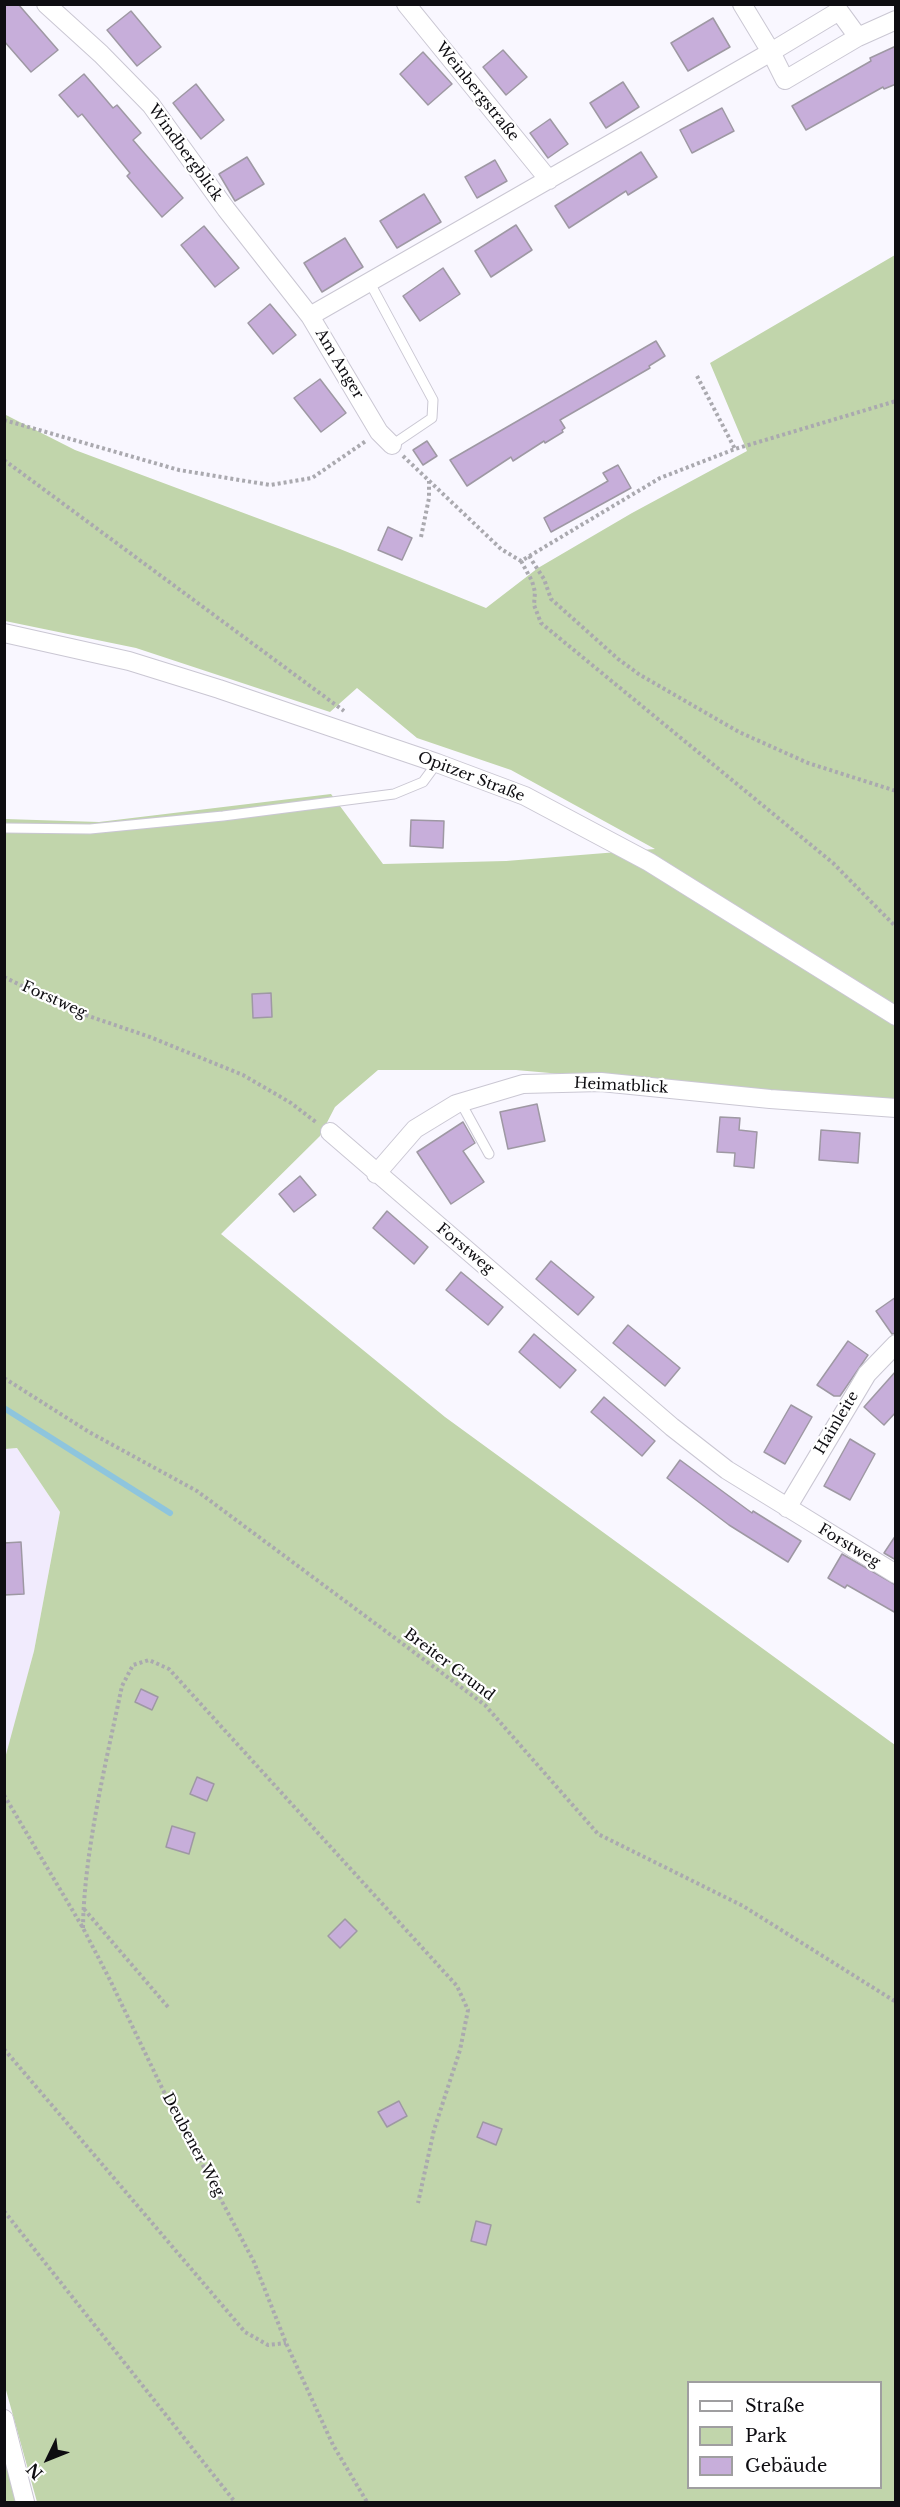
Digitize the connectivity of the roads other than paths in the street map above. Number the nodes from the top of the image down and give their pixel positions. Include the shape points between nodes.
1 (46, 4) edge
2 (406, 4) edge
3 (742, 4) edge
4 (896, 20) edge
5 (858, 37) junction
6 (771, 52) junction
7 (549, 180) junction
8 (370, 283) junction
9 (310, 316) junction
10 (386, 439) joint
11 (4, 633) edge
12 (437, 763) junction
13 (4, 828) edge
14 (896, 1016) edge
15 (461, 1103) junction
16 (896, 1108) edge
17 (330, 1132) road end
18 (489, 1154) dead end
19 (376, 1174) junction
20 (896, 1344) edge
21 (787, 1508) junction
22 (896, 1574) edge
23 (4, 2420) edge
24 (26, 2502) edge

1 - 9 street, Windbergblick via 151,105
2 - 7 street, Weinbergstraße
3 - 6 street
4 - 5 street
5 - 6 street, Am Anger via 839,11
5 - 6 street via 785,80
6 - 7 street, Am Anger
7 - 8 street, Am Anger
8 - 9 street, Am Anger
8 - 10 lane via 433,400 432,418
9 - 10 street, Am Anger
11 - 12 street, Opitzer Straße via 129,661
12 - 13 lane via 423,782 394,794 90,829
12 - 14 street, Opitzer Straße via 525,796 649,862
15 - 16 street, Heimatblick via 523,1084 601,1082
15 - 18 lane
15 - 19 street, Heimatblick via 415,1129
17 - 19 street, Forstweg
19 - 21 street, Forstweg via 672,1427 727,1470
20 - 21 street, Hainleite via 867,1374
21 - 22 street, Forstweg
23 - 24 street

